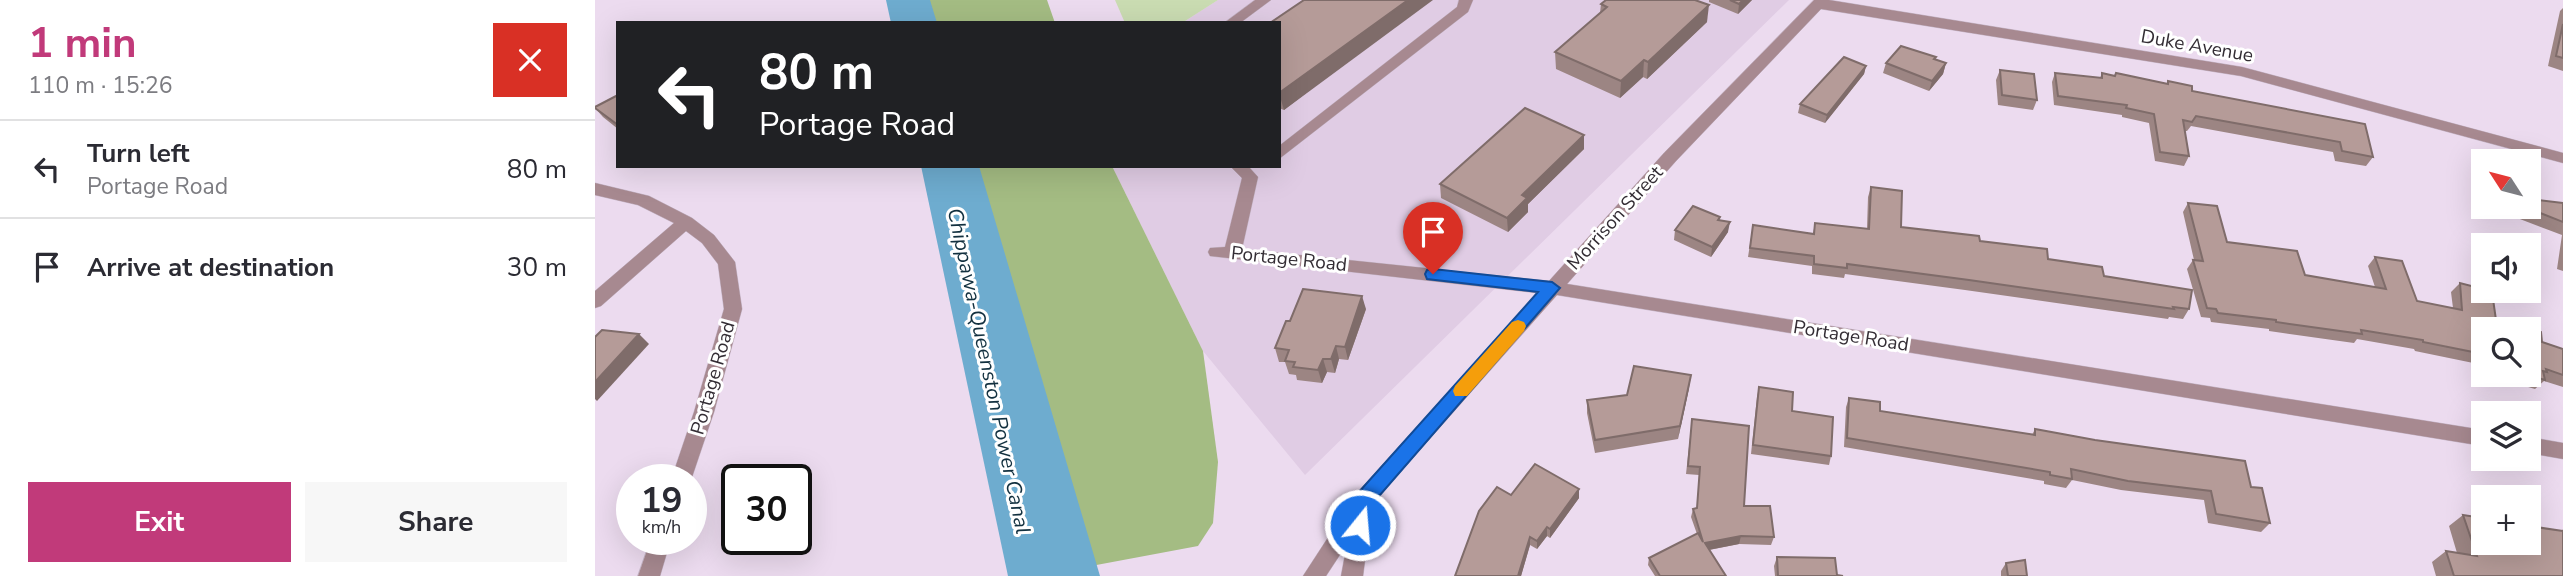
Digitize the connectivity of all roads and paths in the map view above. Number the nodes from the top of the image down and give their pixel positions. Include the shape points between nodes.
1 (1264, 0) edge
2 (1466, 0) edge
3 (1820, 2) edge
4 (1234, 21) edge
5 (1281, 152) edge
6 (2563, 158) edge
7 (1251, 170) edge
8 (595, 189) edge
9 (686, 222) junction
10 (1552, 288) junction
11 (595, 301) edge
12 (2471, 436) edge
13 (2541, 447) edge
14 (2563, 451) edge
15 (686, 464) edge
16 (1364, 499) junction
17 (656, 555) edge
18 (649, 576) edge
19 (1314, 576) edge
20 (1352, 576) edge

1 - 4 street
2 - 5 street via 1463,9
3 - 6 street, Duke Avenue via 2242,72
3 - 10 street, Morrison Street
7 - 10 street, Portage Road via 1224,253
8 - 9 street, Portage Road via 643,200
9 - 11 street
9 - 15 street, Portage Road via 708,239 726,262 733,309
10 - 12 street, Portage Road
10 - 16 street, Morrison Street
13 - 14 street
16 - 19 street, Morrison Street
16 - 20 street
17 - 18 street

